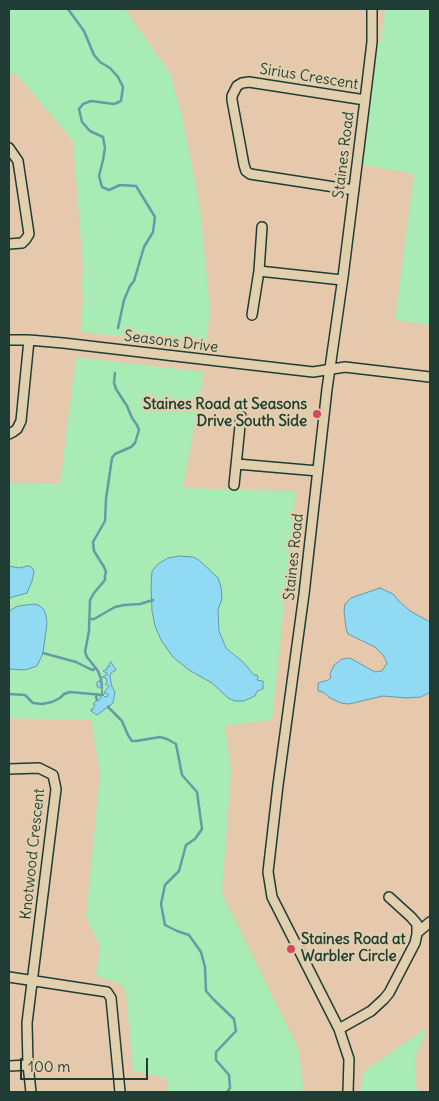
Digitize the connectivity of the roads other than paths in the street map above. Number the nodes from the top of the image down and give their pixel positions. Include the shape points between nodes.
1 (372, 9) edge
2 (365, 100) junction
3 (9, 148) edge
4 (354, 190) junction
5 (262, 227) dead end
6 (9, 244) edge
7 (259, 271) junction
8 (342, 280) junction
9 (252, 315) dead end
10 (9, 340) edge
11 (29, 340) junction
12 (330, 369) junction
13 (430, 377) edge
14 (241, 416) dead end
15 (9, 434) edge
16 (237, 464) junction
17 (318, 471) junction
18 (234, 485) dead end
19 (9, 769) edge
20 (389, 897) dead end
21 (430, 922) edge
22 (417, 934) junction
23 (9, 977) edge
24 (32, 981) junction
25 (339, 1029) junction
26 (28, 1065) junction
27 (9, 1066) edge
28 (31, 1092) edge
29 (120, 1092) edge
30 (348, 1092) edge

1 - 2 street, Staines Road via 372,42
2 - 4 street, Staines Road
2 - 4 street, Sirius Crescent via 249,82 237,86 232,96 246,171
3 - 6 street via 18,161 29,234 22,243
4 - 8 street, Staines Road
5 - 7 street
7 - 8 street
7 - 9 street
8 - 12 street, Staines Road
10 - 11 street, Seasons Drive
11 - 12 street, Seasons Drive via 314,372
11 - 15 street via 21,421
12 - 13 street, Seasons Drive via 345,367
12 - 17 street, Staines Road
14 - 16 street
16 - 17 street
16 - 18 street
17 - 25 street, Staines Road via 268,872 272,897
19 - 24 street, Knotwood Crescent via 39,768 53,775 56,789
20 - 22 street via 411,917
21 - 22 street
22 - 25 street via 389,993 371,1011
23 - 24 street
24 - 26 street via 27,1023
24 - 29 street via 107,992 111,998
25 - 30 street, Staines Road via 349,1059
26 - 27 street
26 - 28 street

